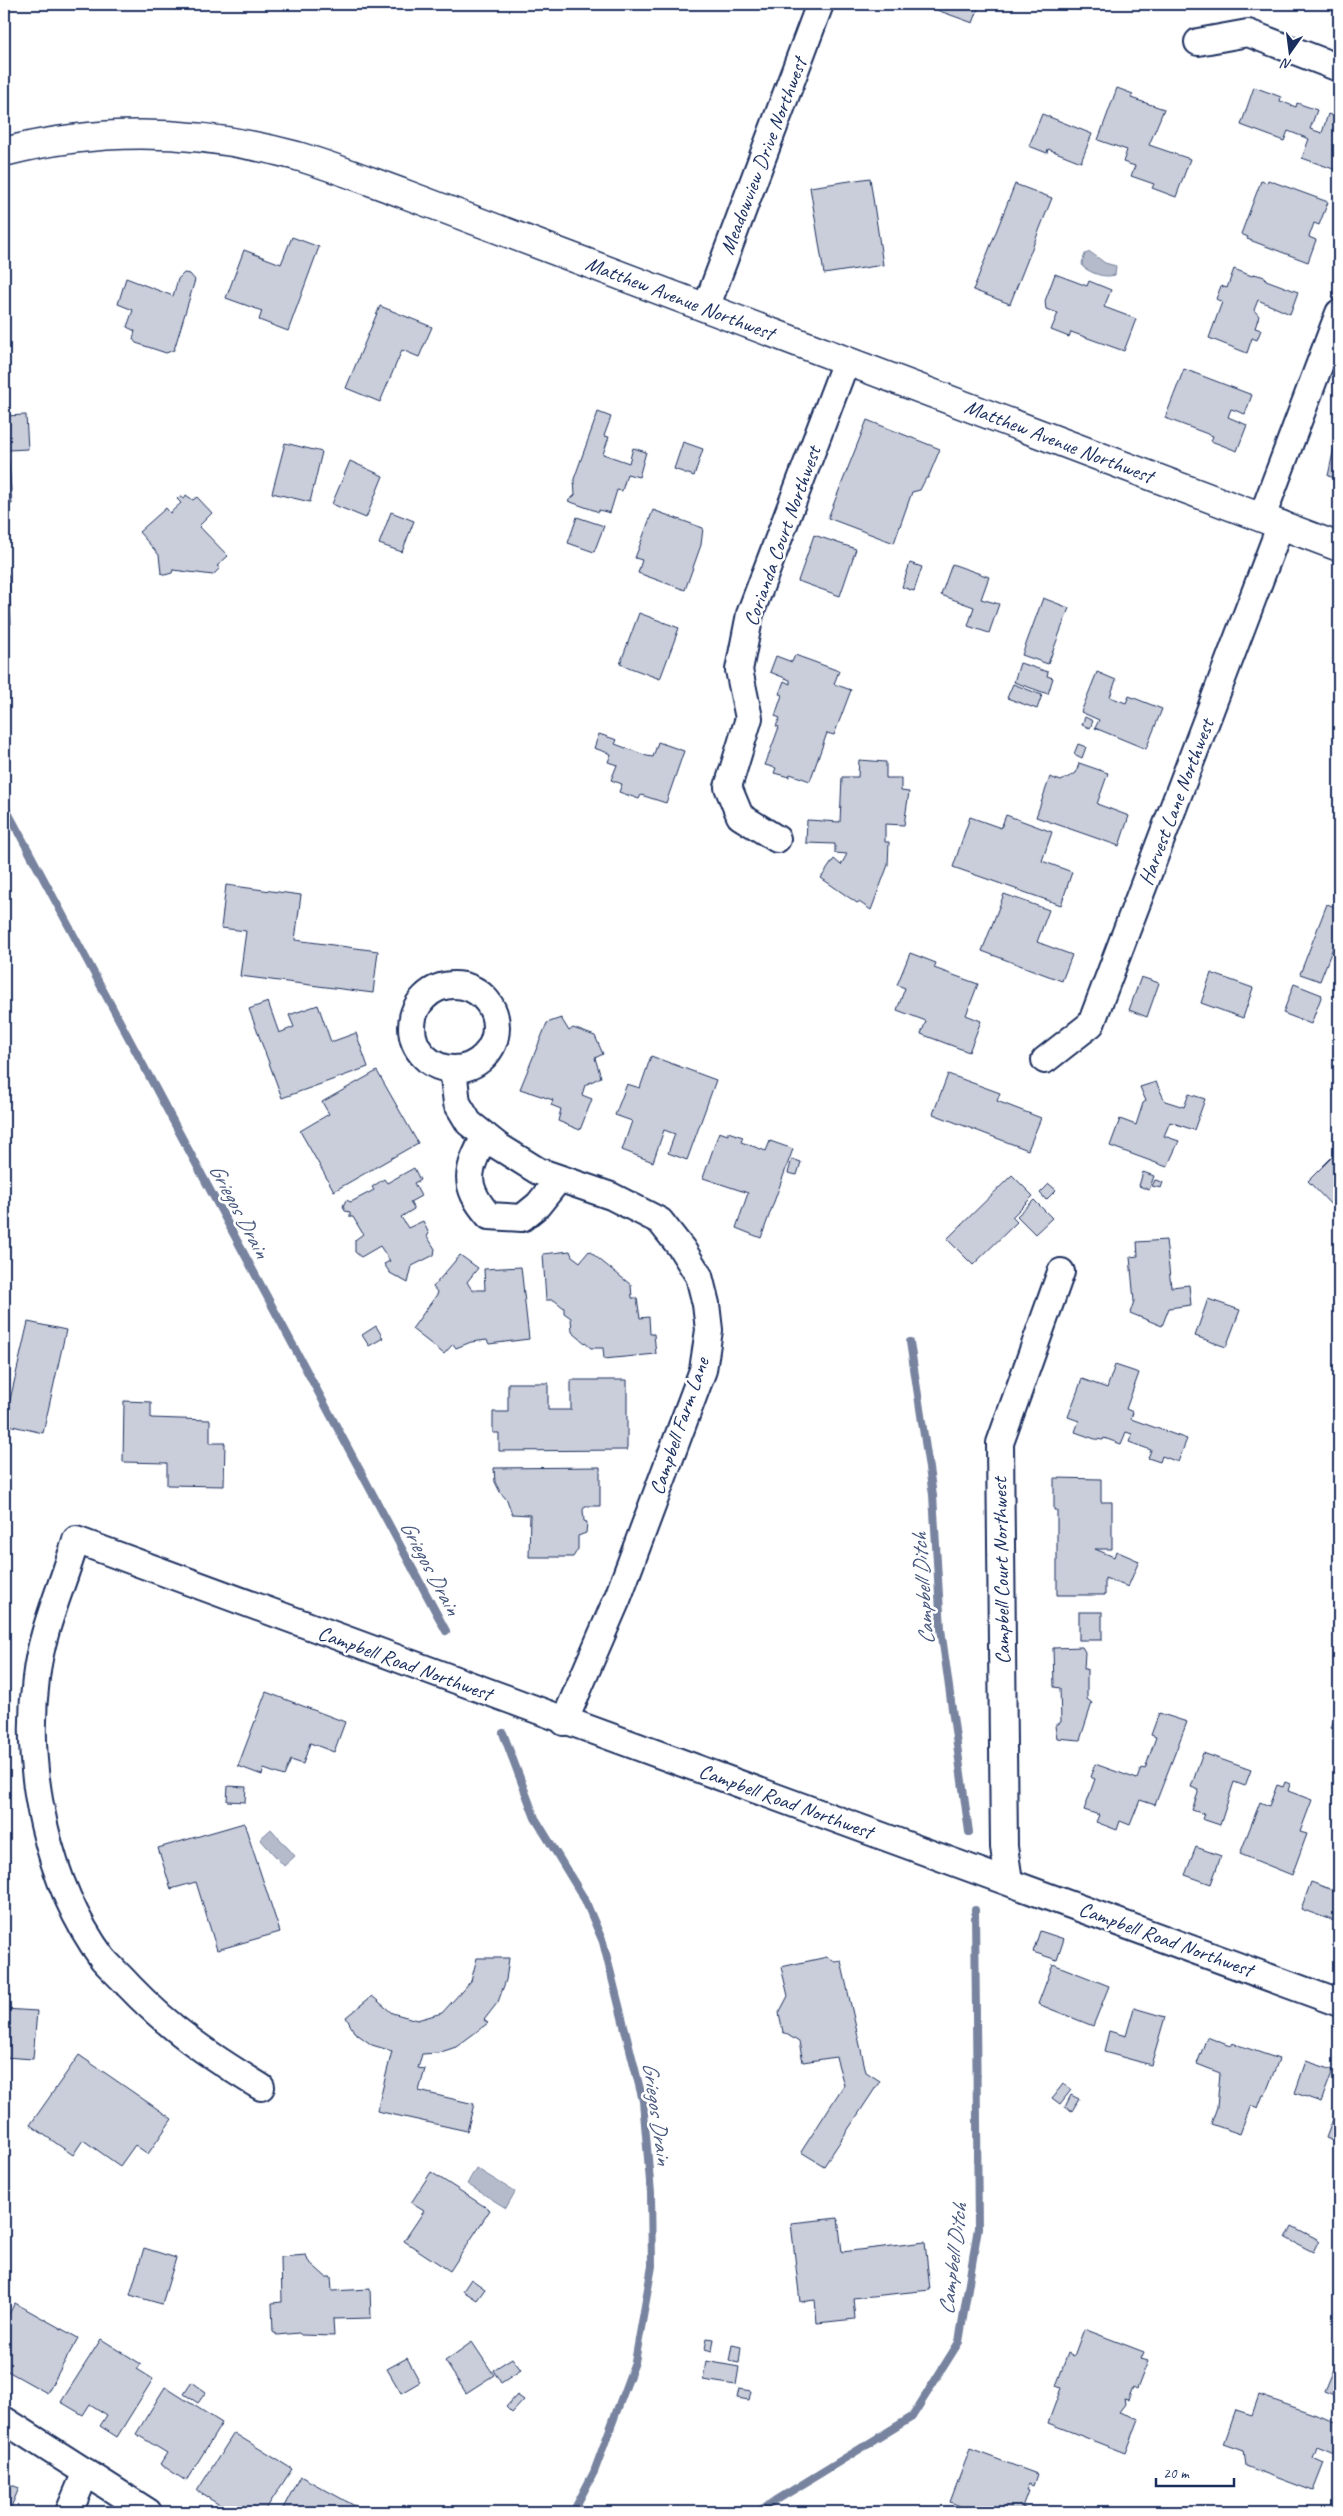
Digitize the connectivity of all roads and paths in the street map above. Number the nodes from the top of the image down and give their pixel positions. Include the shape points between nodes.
1 (820, 4) edge
2 (1198, 42) dead end
3 (1339, 68) edge
4 (4, 152) edge
5 (706, 308) junction
6 (1339, 313) edge
7 (846, 361) junction
8 (1272, 521) junction
9 (1339, 547) edge
10 (777, 839) dead end
11 (1045, 1060) dead end
12 (453, 1068) dead end
13 (485, 1136) junction
14 (558, 1180) junction
15 (1061, 1272) dead end
16 (564, 1722) junction
17 (1009, 1881) junction
18 (1339, 2003) edge
19 (260, 2087) dead end
20 (4, 2420) edge
21 (86, 2472) junction
22 (69, 2512) edge
23 (148, 2512) edge

1 - 5 street, Meadowview Drive Northwest
2 - 3 street via 1248,33
4 - 5 street, Matthew Avenue Northwest via 70,138 118,135 183,135 242,143 298,157 405,194
5 - 7 street, Matthew Avenue Northwest
6 - 8 street, Harvest Lane Northwest
7 - 8 street, Matthew Avenue Northwest
7 - 10 street, Corianda Court Northwest via 750,614 740,670 749,718 728,787 740,816
8 - 9 street, Matthew Avenue Northwest
8 - 11 street, Harvest Lane Northwest via 1091,1024
12 - 13 street, Campbell Farm Lane via 457,1103 469,1123
13 - 14 street, Campbell Farm Lane via 538,1171
13 - 14 street via 470,1166 470,1184 477,1203 489,1216 522,1218 538,1205
14 - 16 street, Campbell Farm Lane via 611,1196 660,1221 699,1276 709,1330 703,1370 618,1596
15 - 17 street, Campbell Court Northwest via 1000,1443 1004,1847
16 - 17 street, Campbell Road Northwest
16 - 19 street, Campbell Road Northwest via 76,1540 48,1626 36,1677 35,1781 48,1844 70,1902 104,1959 158,2017 207,2054
17 - 18 street, Campbell Road Northwest
20 - 21 street
21 - 22 street
21 - 23 street

